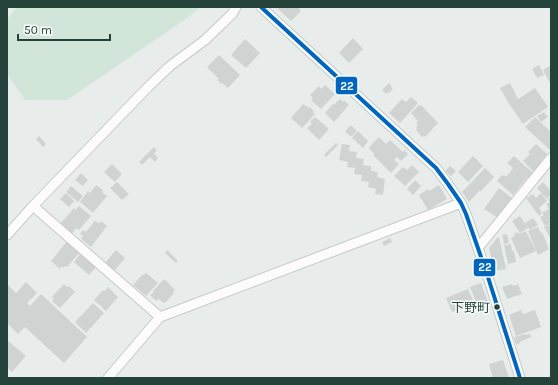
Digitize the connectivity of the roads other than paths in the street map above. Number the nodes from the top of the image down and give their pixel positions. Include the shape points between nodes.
1 (236, 7) edge
2 (261, 7) edge
3 (551, 158) edge
4 (461, 203) junction
5 (33, 206) junction
6 (7, 235) edge
7 (478, 248) junction
8 (160, 317) junction
9 (108, 378) edge
10 (520, 378) edge

1 - 5 street via 205,40 170,66
2 - 4 street via 436,168
3 - 7 street
4 - 7 street
4 - 8 street
5 - 6 street
5 - 8 street
7 - 10 street
8 - 9 street

